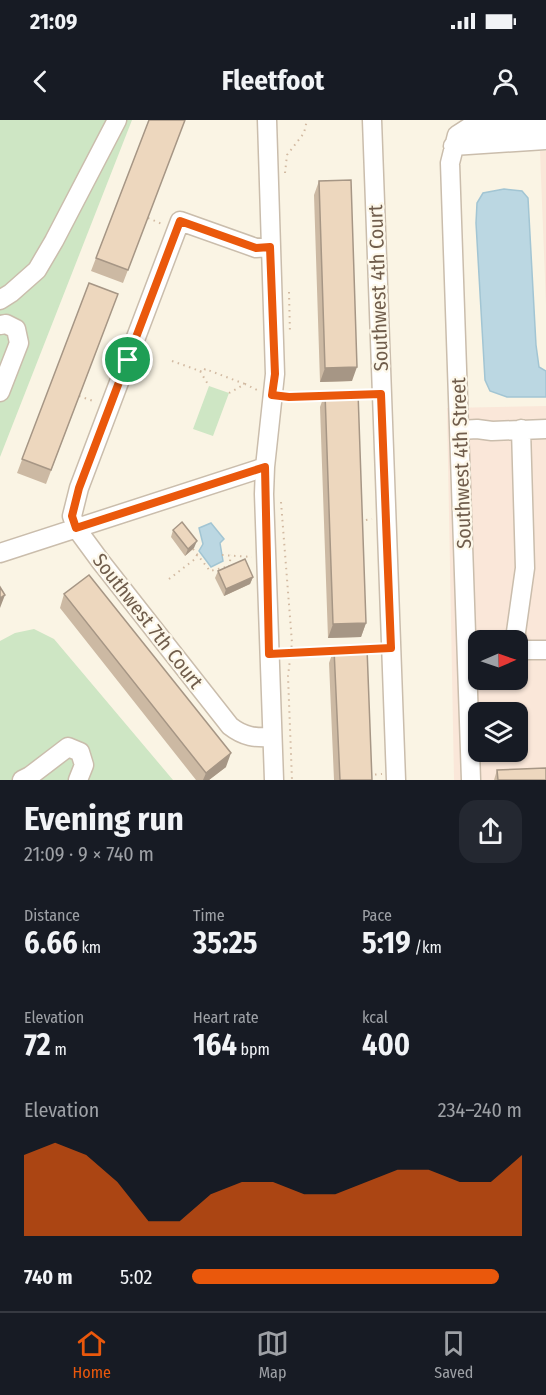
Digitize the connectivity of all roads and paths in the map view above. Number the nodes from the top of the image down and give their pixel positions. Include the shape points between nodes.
1 (117, 120) edge
2 (267, 120) edge
3 (307, 120) edge
4 (372, 120) edge
5 (546, 123) edge
6 (546, 140) edge
7 (453, 146) junction
8 (285, 175) dead end
9 (270, 247) junction
10 (289, 282) dead end
11 (0, 300) edge
12 (0, 325) edge
13 (290, 339) dead end
14 (172, 361) dead end
15 (200, 371) junction
16 (245, 384) junction
17 (209, 386) dead end
18 (0, 392) edge
19 (229, 393) dead end
20 (284, 394) junction
21 (325, 395) edge
22 (521, 429) junction
23 (546, 429) edge
24 (460, 430) junction
25 (265, 467) junction
26 (281, 503) dead end
27 (76, 528) junction
28 (193, 549) edge
29 (198, 552) junction
30 (0, 553) edge
31 (231, 555) dead end
32 (230, 566) junction
33 (229, 572) edge
34 (169, 579) dead end
35 (471, 630) edge
36 (516, 630) edge
37 (391, 648) junction
38 (360, 649) edge
39 (337, 650) edge
40 (528, 650) edge
41 (546, 650) edge
42 (291, 652) junction
43 (269, 654) junction
44 (472, 690) edge
45 (272, 737) junction
46 (22, 780) edge
47 (78, 780) edge
48 (274, 780) edge
49 (292, 780) edge
50 (396, 780) edge
51 (471, 780) edge

1 - 11 street via 37,270
2 - 9 street
3 - 8 path via 304,133 287,155
4 - 37 street, Southwest 4th Court
5 - 7 street via 468,128 457,135
6 - 7 street
7 - 24 street, Southwest 4th Street via 450,163
9 - 20 street via 275,374
9 - 27 street via 256,248 180,221 79,488 72,516
10 - 13 path
12 - 18 street via 16,329 19,343
14 - 15 path
15 - 16 path via 206,369
15 - 17 path
16 - 19 path
16 - 20 path via 255,390
20 - 21 path
20 - 25 street
22 - 23 street
22 - 24 street
22 - 36 street via 525,568
24 - 35 street, Southwest 4th Street
25 - 27 street
25 - 43 street
26 - 42 path
27 - 30 street
27 - 45 street, Southwest 7th Court via 230,726 254,738
28 - 29 path
29 - 32 path via 210,571
29 - 34 path via 195,559
31 - 32 path
32 - 33 path
37 - 38 path
37 - 50 street, Southwest 4th Court
39 - 42 path
40 - 41 street
42 - 43 path
42 - 49 path via 288,676
43 - 45 street
44 - 51 street, Southwest 4th Street
45 - 48 street
46 - 47 street via 68,747 80,752 84,765

